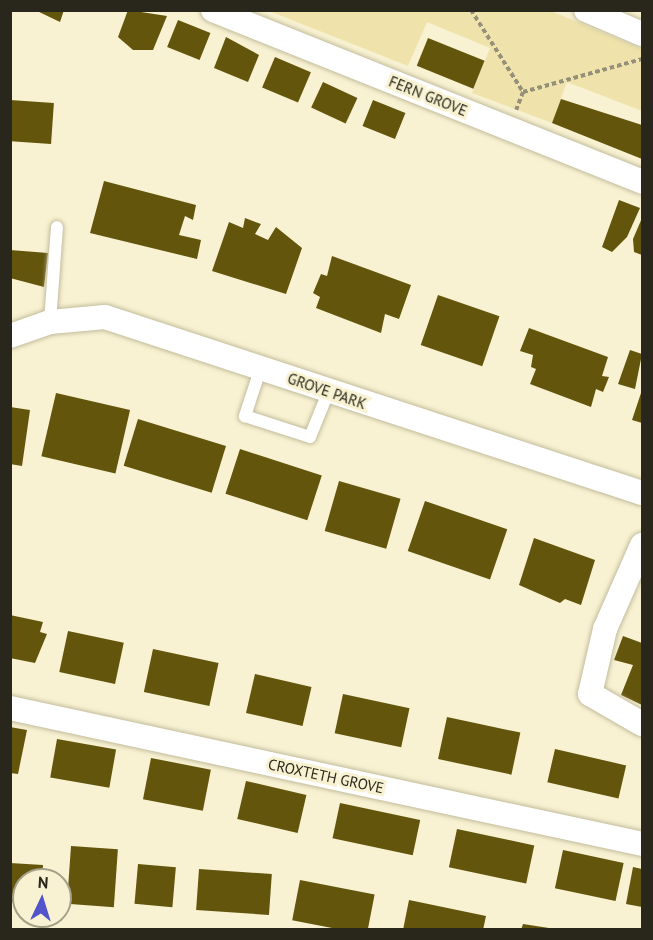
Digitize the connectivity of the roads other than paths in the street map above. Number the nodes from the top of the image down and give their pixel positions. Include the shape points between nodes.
1 (213, 10) edge
2 (586, 10) edge
3 (642, 34) edge
4 (642, 182) edge
5 (57, 227) dead end
6 (50, 322) junction
7 (10, 336) edge
8 (261, 367) junction
9 (328, 393) junction
10 (642, 493) edge
11 (642, 545) edge
12 (10, 708) edge
13 (642, 724) edge
14 (642, 844) edge

1 - 4 street, FERN GROVE
2 - 3 street
5 - 6 lane
6 - 7 street, GROVE PARK
6 - 8 street, GROVE PARK via 105,317
8 - 9 street, GROVE PARK
8 - 9 lane via 245,416 310,437
9 - 10 street, GROVE PARK
11 - 13 street via 605,629 590,694
12 - 14 street, CROXTETH GROVE

